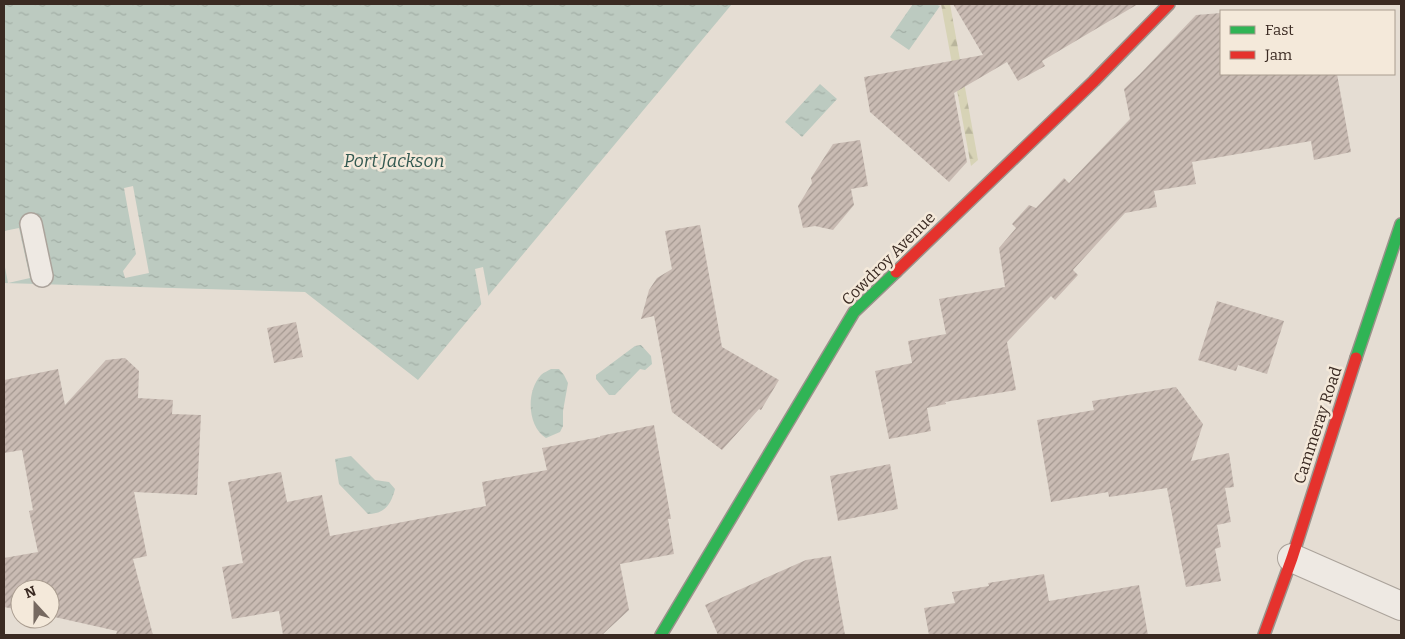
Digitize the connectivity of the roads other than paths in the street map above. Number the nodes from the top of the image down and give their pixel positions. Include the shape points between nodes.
1 (1169, 4) edge
2 (31, 224) dead end
3 (1401, 224) edge
4 (42, 276) dead end
5 (1292, 558) junction
6 (1401, 606) edge
7 (661, 635) edge
8 (1264, 635) edge

1 - 7 street, Cowdroy Avenue via 1094,81 854,312
2 - 4 lane
3 - 5 street, Cammeray Road
5 - 6 street
5 - 8 street, Cammeray Road

